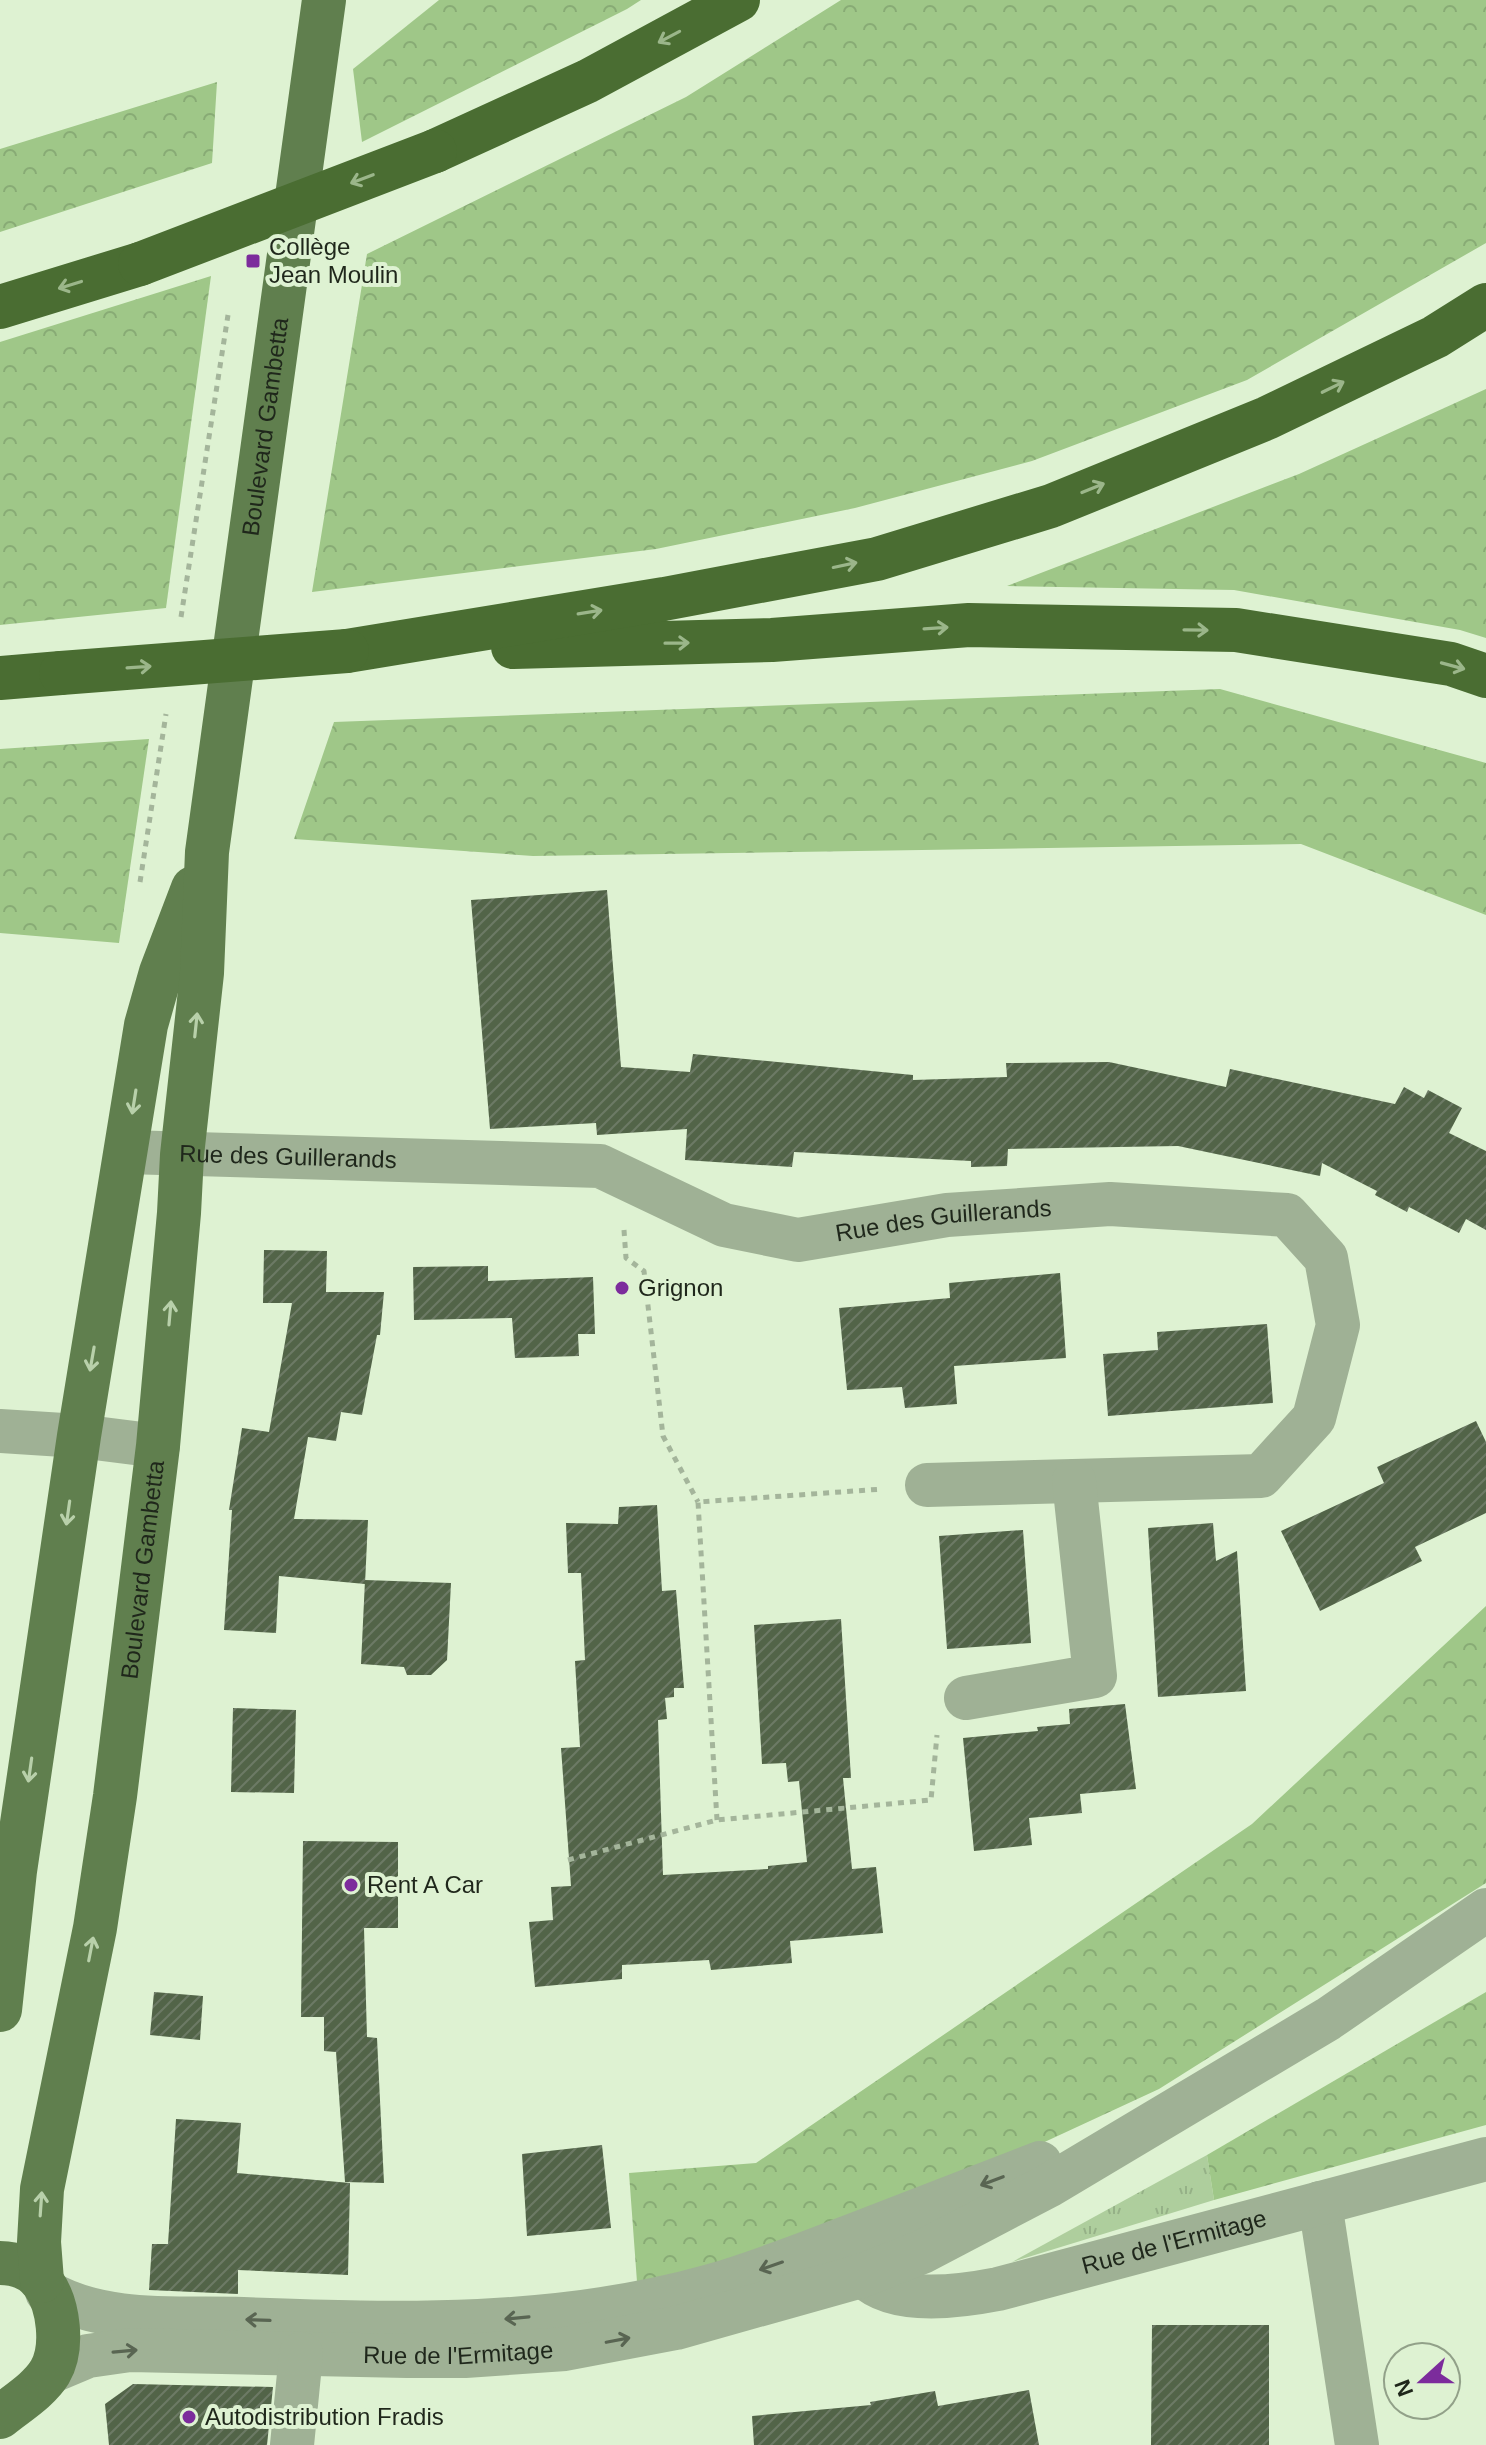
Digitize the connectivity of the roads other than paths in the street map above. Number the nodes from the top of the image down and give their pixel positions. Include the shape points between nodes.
1 (324, 0) edge
2 (738, 0) edge
3 (1486, 305) edge
4 (0, 307) edge
5 (347, 651) junction
6 (1486, 676) edge
7 (0, 678) edge
8 (207, 852) junction
9 (126, 1152) junction
10 (182, 1155) junction
11 (0, 1431) edge
12 (79, 1436) junction
13 (158, 1446) junction
14 (1074, 1481) junction
15 (927, 1485) road end
16 (966, 1698) road end
17 (1486, 1910) edge
18 (0, 2010) edge
19 (1486, 2159) edge
20 (1320, 2203) junction
21 (853, 2257) junction
22 (0, 2263) edge
23 (45, 2287) junction
24 (301, 2354) junction
25 (50, 2372) junction
26 (0, 2417) edge
27 (292, 2445) edge
28 (1357, 2445) edge

1 - 8 main road, Boulevard Gambetta
2 -> 4 highway, bridge via 588,81 435,151 140,264
5 -> 3 highway via 877,559 1051,506 1267,418 1435,337
5 -> 6 highway via 772,640 969,625 1236,630 1451,664
7 -> 5 highway, bridge
8 -> 9 main road, Boulevard Gambetta via 146,1025
10 -> 8 main road, Boulevard Gambetta via 202,973
9 - 10 street, Rue des Guillerands
9 -> 12 main road, Boulevard Gambetta
13 -> 10 main road, Boulevard Gambetta
10 - 14 street, Rue des Guillerands via 600,1166 724,1225 798,1240 947,1215 1110,1204 1287,1215 1326,1258 1338,1325 1314,1418 1261,1476
11 - 12 street
12 - 13 street
12 -> 18 main road, Boulevard Gambetta via 15,1871
23 -> 13 main road, Boulevard Gambetta via 39,2242 42,2189 95,1928
14 - 15 street, Rue des Guillerands
14 - 16 street via 1095,1676
17 - 21 street, Rue de l'Ermitage via 1328,2019 1169,2113
19 - 20 street, Rue de l'Ermitage
20 - 21 street, Rue de l'Ermitage via 959,2297 927,2298 875,2284
20 - 28 street
21 -> 23 street, Rue de l'Ermitage via 620,2305 518,2319 365,2324 119,2314 67,2304
24 -> 21 street, Rue de l'Ermitage via 465,2356 565,2349 676,2328
22 - 23 main road via 24,2266
23 - 25 main road, Boulevard Gambetta via 57,2326
25 -> 24 street, Rue de l'Ermitage via 88,2356 130,2350
24 - 27 street
25 - 26 main road

